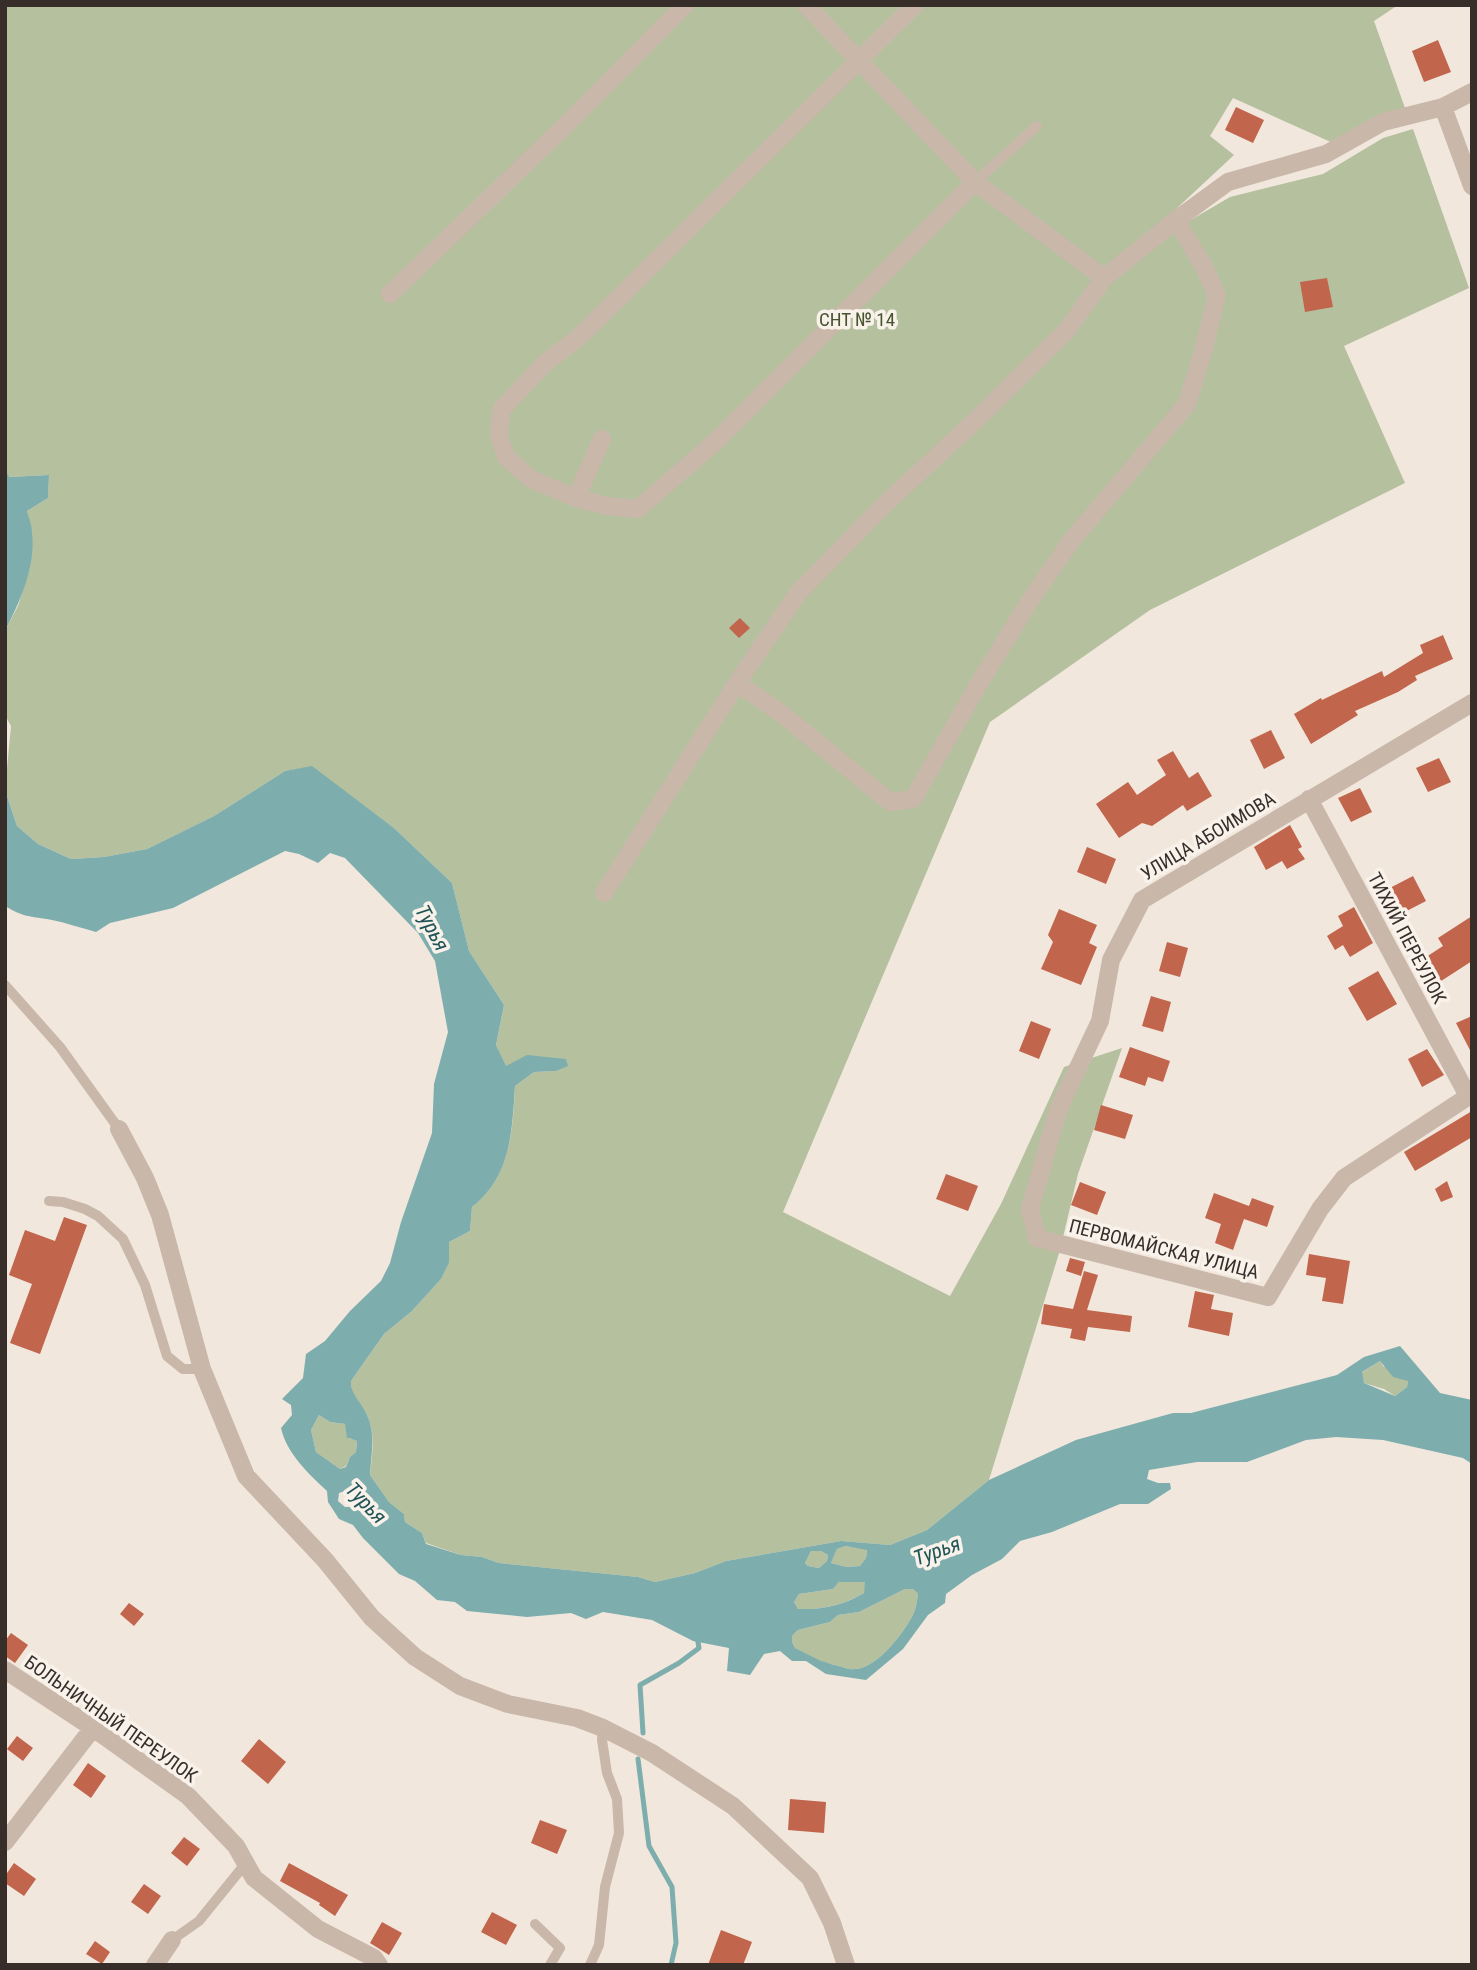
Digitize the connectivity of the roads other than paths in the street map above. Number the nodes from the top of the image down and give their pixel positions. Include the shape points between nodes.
1 (685, 5) edge
2 (806, 5) edge
3 (915, 5) edge
4 (859, 61) junction
5 (1472, 92) edge
6 (1443, 107) junction
7 (1037, 126) dead end
8 (975, 182) junction
9 (1472, 186) edge
10 (1176, 220) junction
11 (1104, 278) junction
12 (390, 294) dead end
13 (602, 439) dead end
14 (576, 498) junction
15 (737, 683) junction
16 (1472, 702) edge
17 (1309, 799) junction
18 (604, 893) dead end
19 (5, 985) edge
20 (1470, 1095) edge
21 (119, 1129) joint
22 (49, 1201) dead end
23 (1030, 1209) joint
24 (202, 1369) junction
25 (5, 1670) edge
26 (93, 1728) junction
27 (603, 1728) junction
28 (5, 1842) edge
29 (246, 1863) junction
30 (535, 1924) dead end
31 (172, 1940) joint
32 (155, 1965) edge
33 (379, 1965) edge
34 (550, 1965) edge
35 (590, 1965) edge
36 (846, 1965) edge

1 - 12 street
2 - 4 street
3 - 4 street
4 - 8 street
4 - 14 street via 501,410 499,436 506,457 531,479
5 - 6 street
6 - 9 street
6 - 10 street via 1383,122 1326,154 1228,182
7 - 8 lane
8 - 11 street
8 - 14 street via 715,442 638,509
10 - 11 street
10 - 15 street via 1217,295 1187,404 1072,541 984,676 913,799 890,802
11 - 15 street via 1067,330 798,593
13 - 14 street
15 - 18 street
16 - 17 street, УЛИЦА АБОИМОВА
17 - 20 street, ТИХИЙ ПЕРЕУЛОК
17 - 23 street, УЛИЦА АБОИМОВА via 1142,900 1111,960 1100,1021 1058,1110
19 - 21 lane via 60,1046
20 - 23 street, ПЕРВОМАЙСКАЯ УЛИЦА via 1344,1178 1320,1209 1268,1297 1037,1238
21 - 24 street via 160,1215
22 - 24 lane via 91,1213 124,1239 145,1284 167,1356 183,1369
24 - 27 street via 246,1476 372,1618 415,1657 460,1686 508,1704
25 - 26 street, БОЛЬНИЧНЫЙ ПЕРЕУЛОК
26 - 28 street
26 - 29 street, БОЛЬНИЧНЫЙ ПЕРЕУЛОК via 188,1796 236,1846
27 - 35 lane via 619,1833 605,1887 599,1945
27 - 36 street via 652,1753 733,1807 810,1878
29 - 31 lane via 199,1921
29 - 33 street, БОЛЬНИЧНЫЙ ПЕРЕУЛОК via 254,1878 318,1929
30 - 34 lane via 560,1948
31 - 32 street

